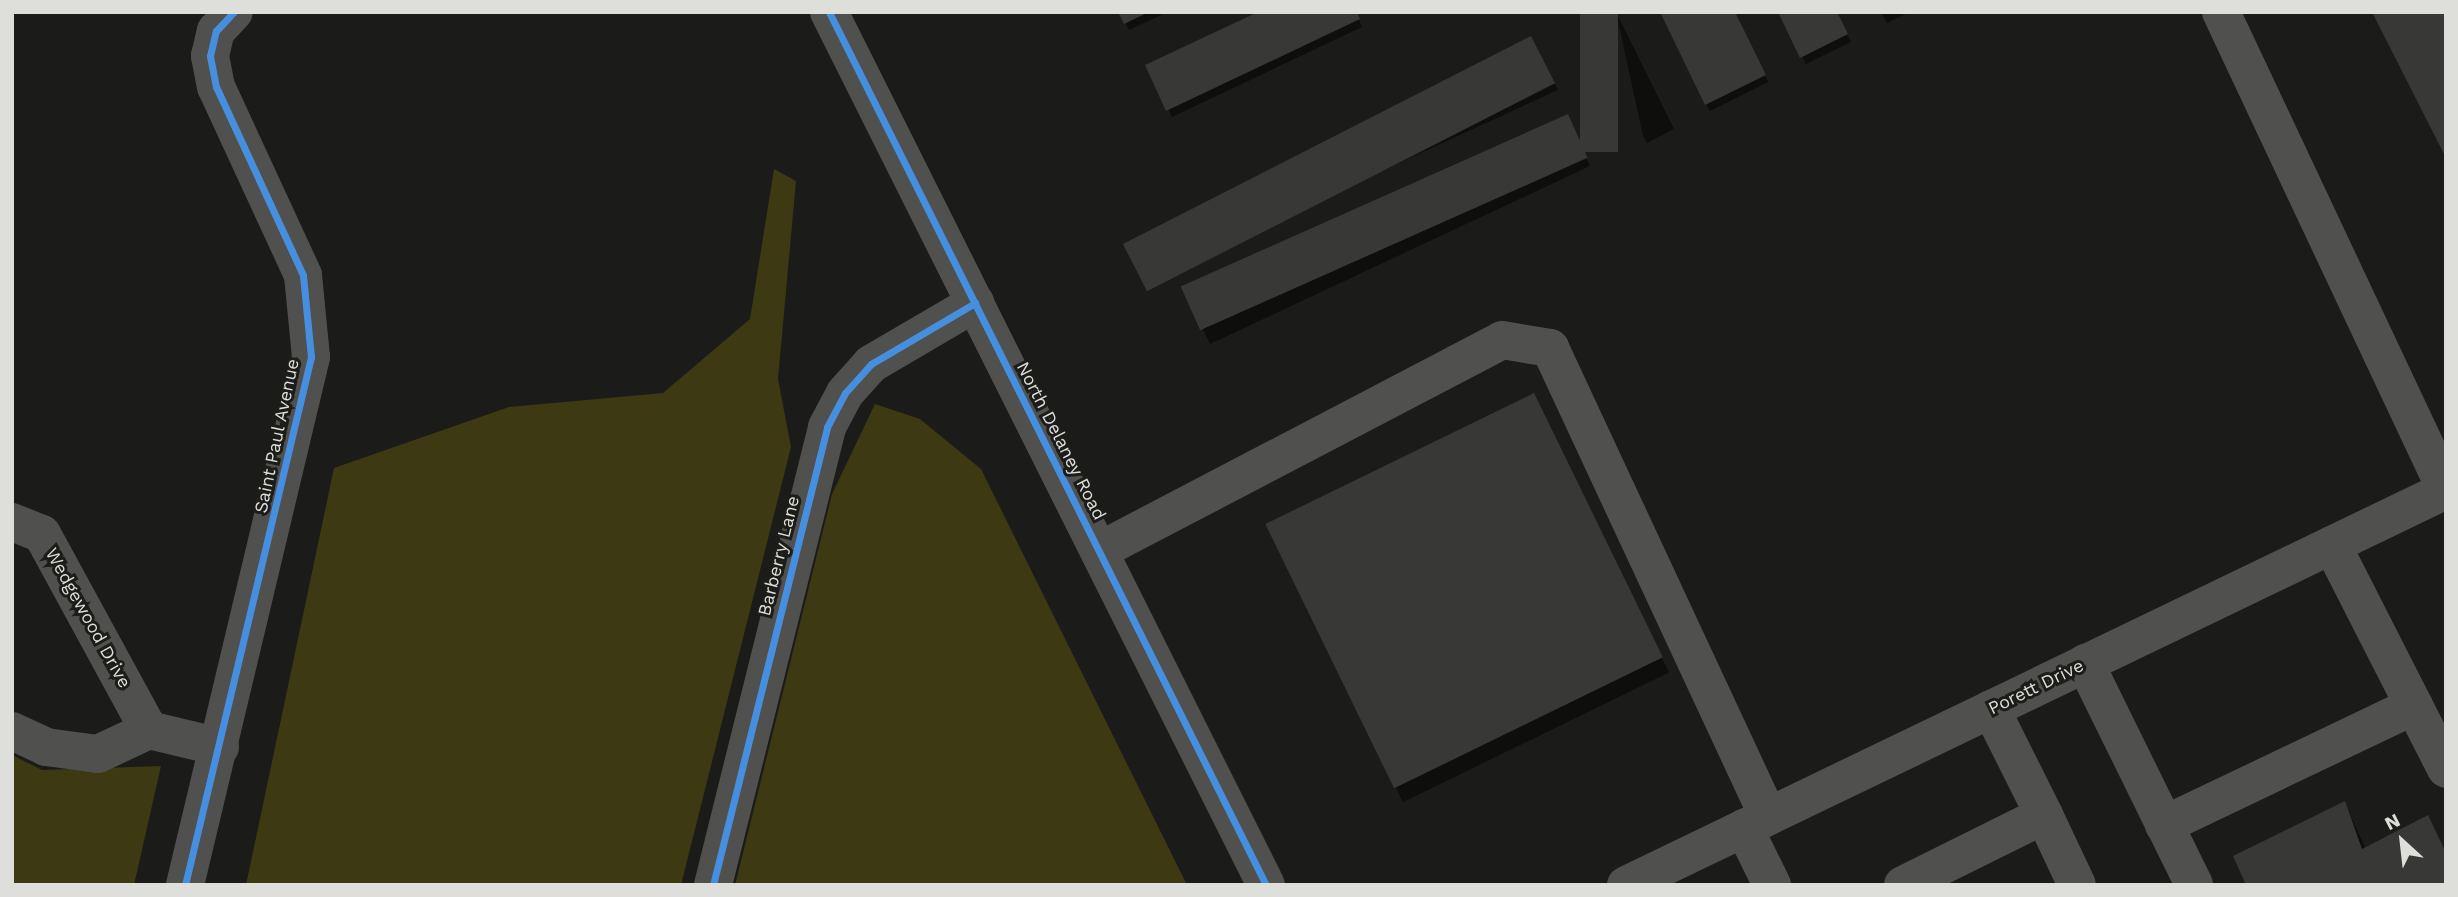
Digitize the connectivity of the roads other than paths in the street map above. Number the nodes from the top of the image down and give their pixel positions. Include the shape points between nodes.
1 (829, 12) edge
2 (2221, 12) edge
3 (217, 18) edge
4 (975, 303) junction
5 (2446, 490) edge
6 (12, 522) edge
7 (2332, 545) junction
8 (1099, 551) junction
9 (2085, 663) junction
10 (2414, 706) junction
11 (1991, 709) junction
12 (149, 730) junction
13 (12, 731) edge
14 (220, 747) junction
15 (2446, 769) edge
16 (2044, 815) junction
17 (1756, 822) junction
18 (2164, 825) junction
19 (1955, 874) edge
20 (185, 885) edge
21 (713, 885) edge
22 (1266, 885) edge
23 (1626, 885) edge
24 (1772, 885) edge
25 (1903, 885) edge
26 (2077, 885) edge
27 (2194, 885) edge

1 - 4 street, North Delaney Road
2 - 5 street
3 - 14 street, Saint Paul Avenue via 210,56 216,87 303,275 311,356
4 - 8 street, North Delaney Road
4 - 21 street, Barberry Lane via 871,364 845,393 827,427
5 - 7 street, Porett Drive
6 - 12 street, Wedgewood Drive via 42,534
7 - 9 street, Porett Drive
7 - 10 street
8 - 17 street via 1502,340 1550,348
8 - 22 street, North Delaney Road
9 - 11 street, Porett Drive
9 - 18 street
10 - 15 street
10 - 18 street
11 - 16 street
11 - 17 street, Porett Drive
12 - 13 street via 98,754 46,747
12 - 14 street
14 - 20 street, Saint Paul Avenue
16 - 19 street
16 - 26 street
17 - 23 street, Porett Drive
17 - 24 street
18 - 27 street
19 - 25 street

